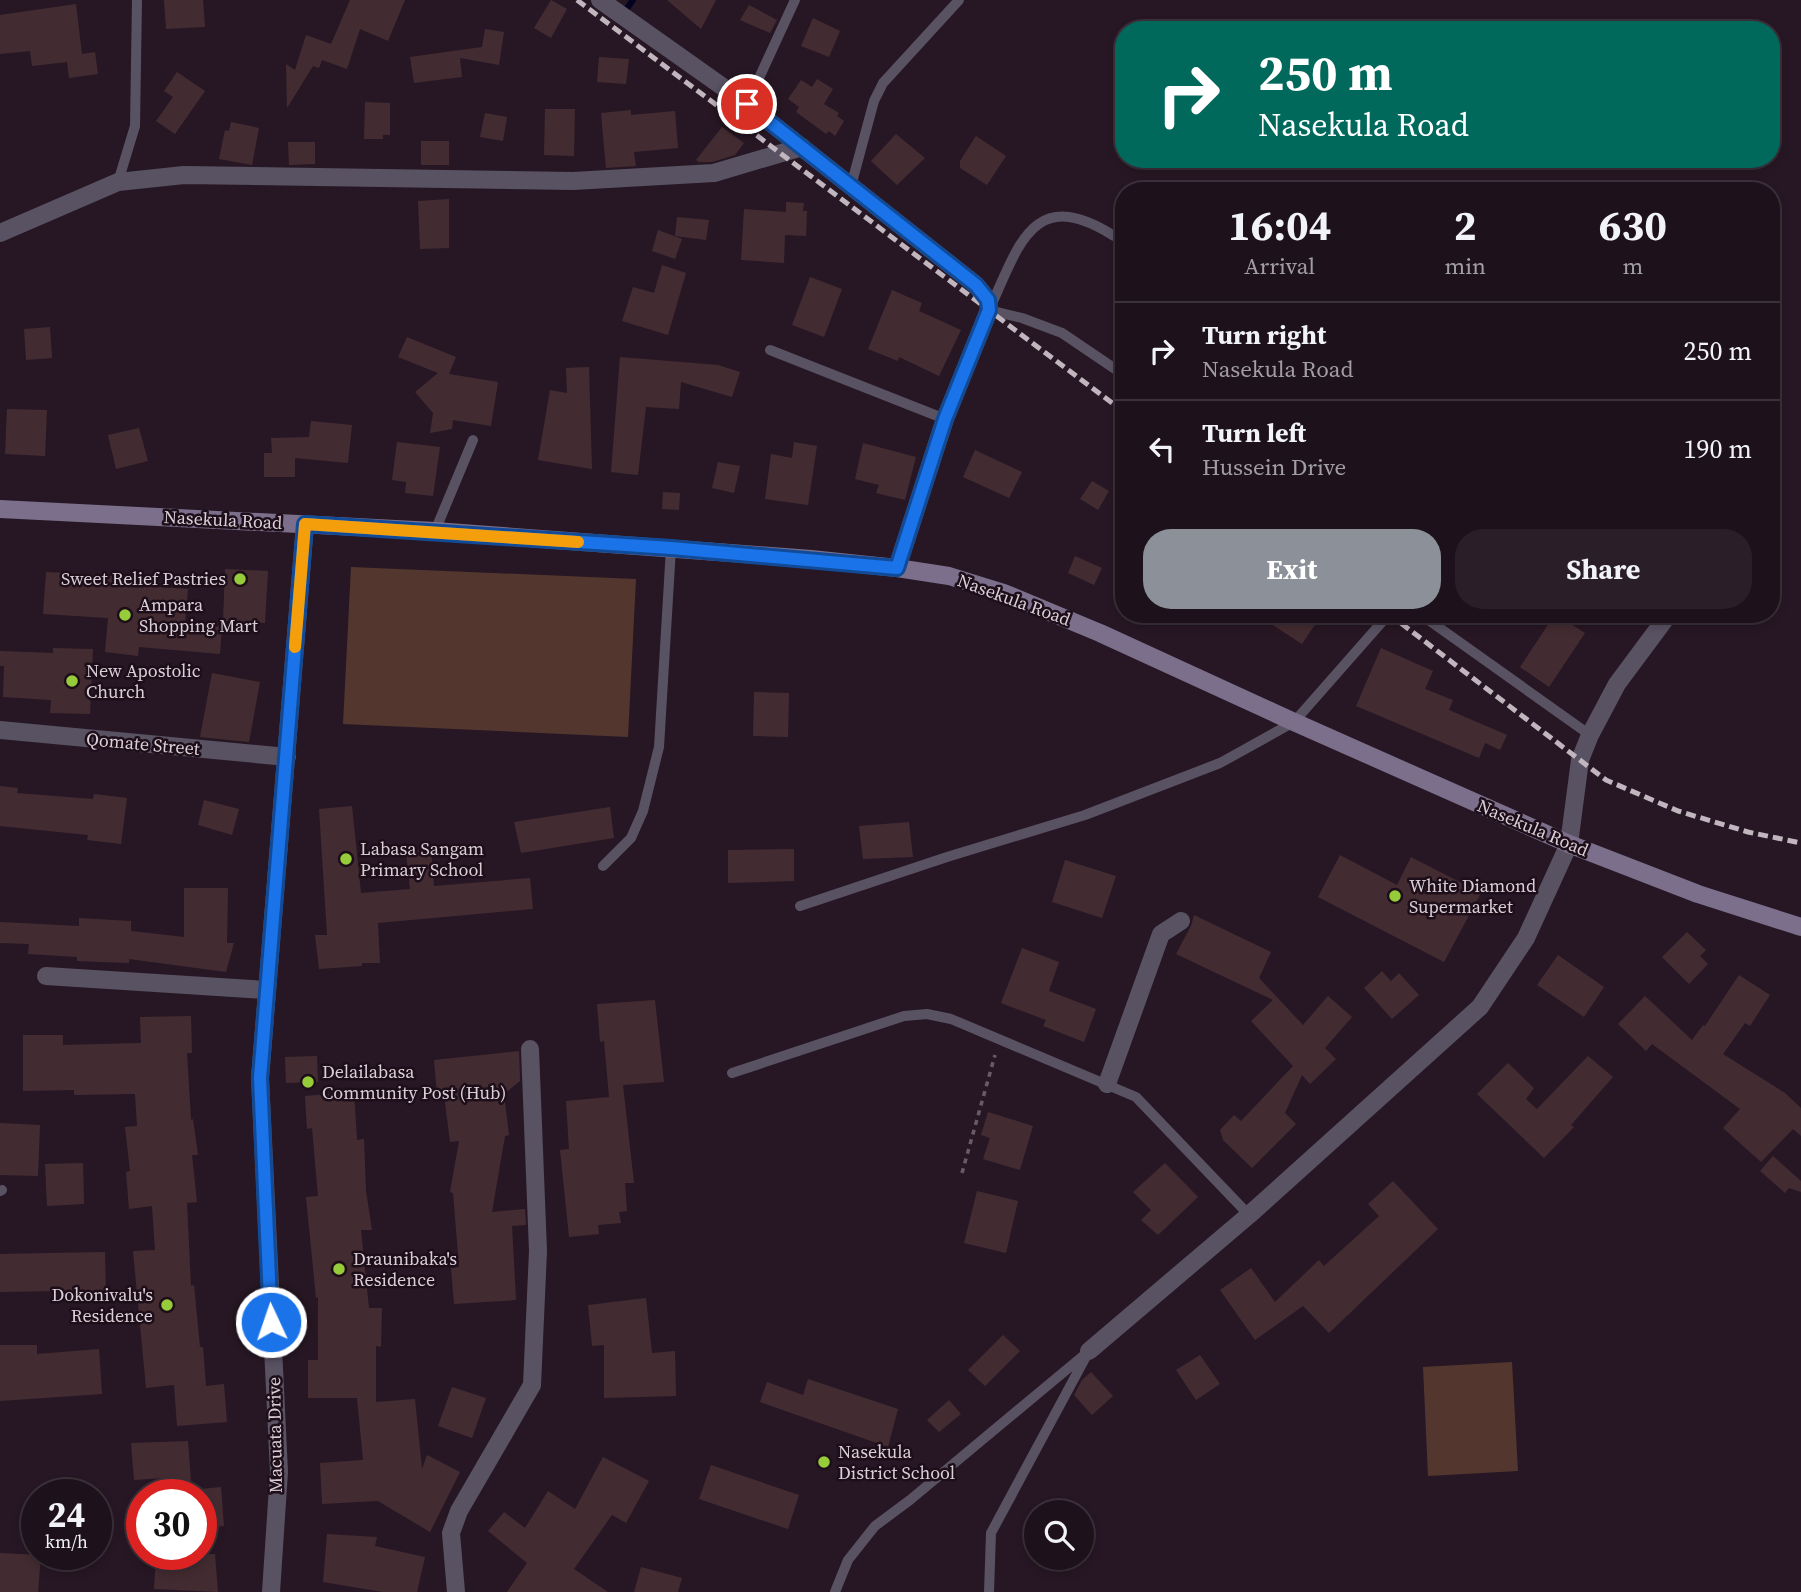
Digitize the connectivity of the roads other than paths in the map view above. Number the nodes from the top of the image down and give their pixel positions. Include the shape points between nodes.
1 (137, 0) edge
2 (600, 0) edge
3 (795, 0) edge
4 (959, 0) edge
5 (747, 104) junction
6 (802, 147) junction
7 (118, 182) junction
8 (851, 186) junction
9 (0, 233) edge
10 (1115, 236) dead end
11 (989, 310) junction
12 (770, 349) dead end
13 (1115, 369) edge
14 (945, 419) junction
15 (473, 440) dead end
16 (0, 509) edge
17 (305, 524) junction
18 (435, 531) junction
19 (671, 548) junction
20 (897, 568) junction
21 (1381, 623) edge
22 (1433, 623) edge
23 (1662, 623) edge
24 (1294, 722) junction
25 (0, 730) edge
26 (1590, 735) junction
27 (287, 757) junction
28 (1569, 844) junction
29 (603, 866) dead end
30 (800, 906) dead end
31 (1181, 921) dead end
32 (1801, 928) edge
33 (46, 976) dead end
34 (266, 990) junction
35 (530, 1049) dead end
36 (732, 1073) dead end
37 (1107, 1084) junction
38 (1249, 1214) junction
39 (1089, 1351) junction
40 (271, 1592) edge
41 (456, 1592) edge
42 (835, 1592) edge
43 (989, 1592) edge

1 - 7 lane via 135,126
2 - 5 street
3 - 5 lane
4 - 8 lane via 883,83
5 - 6 street
6 - 7 street via 714,173 573,181 184,175
6 - 8 street
7 - 9 street
8 - 11 street via 976,285 988,300
10 - 11 lane via 1092,222 1061,215 1036,223 1022,240
11 - 13 lane via 1062,333
11 - 14 street
12 - 14 lane
14 - 20 street
15 - 18 lane
16 - 17 main road, Nasekula Road
17 - 18 main road, Nasekula Road
17 - 27 street, Macuata Drive
18 - 19 main road, Nasekula Road
19 - 20 main road, Nasekula Road
19 - 29 lane via 659,747 643,811 631,838
20 - 24 main road, Nasekula Road via 949,576 1004,593
21 - 24 lane
22 - 26 lane
23 - 26 street via 1617,684
24 - 28 main road, Nasekula Road
24 - 30 lane via 1220,762 1085,815
25 - 27 street, Qomate Street
26 - 28 street via 1580,760
27 - 34 street, Macuata Drive
28 - 32 main road, Nasekula Road
28 - 38 street via 1526,937 1480,1007
31 - 37 street via 1161,934
33 - 34 street
34 - 40 street, Macuata Drive via 260,1078 279,1472
35 - 41 street via 537,1251 532,1385 459,1511 451,1533
36 - 37 lane via 904,1016 928,1014 951,1019
37 - 38 lane via 1136,1097
38 - 39 street
39 - 42 lane via 875,1526 848,1560
39 - 43 lane via 991,1533

